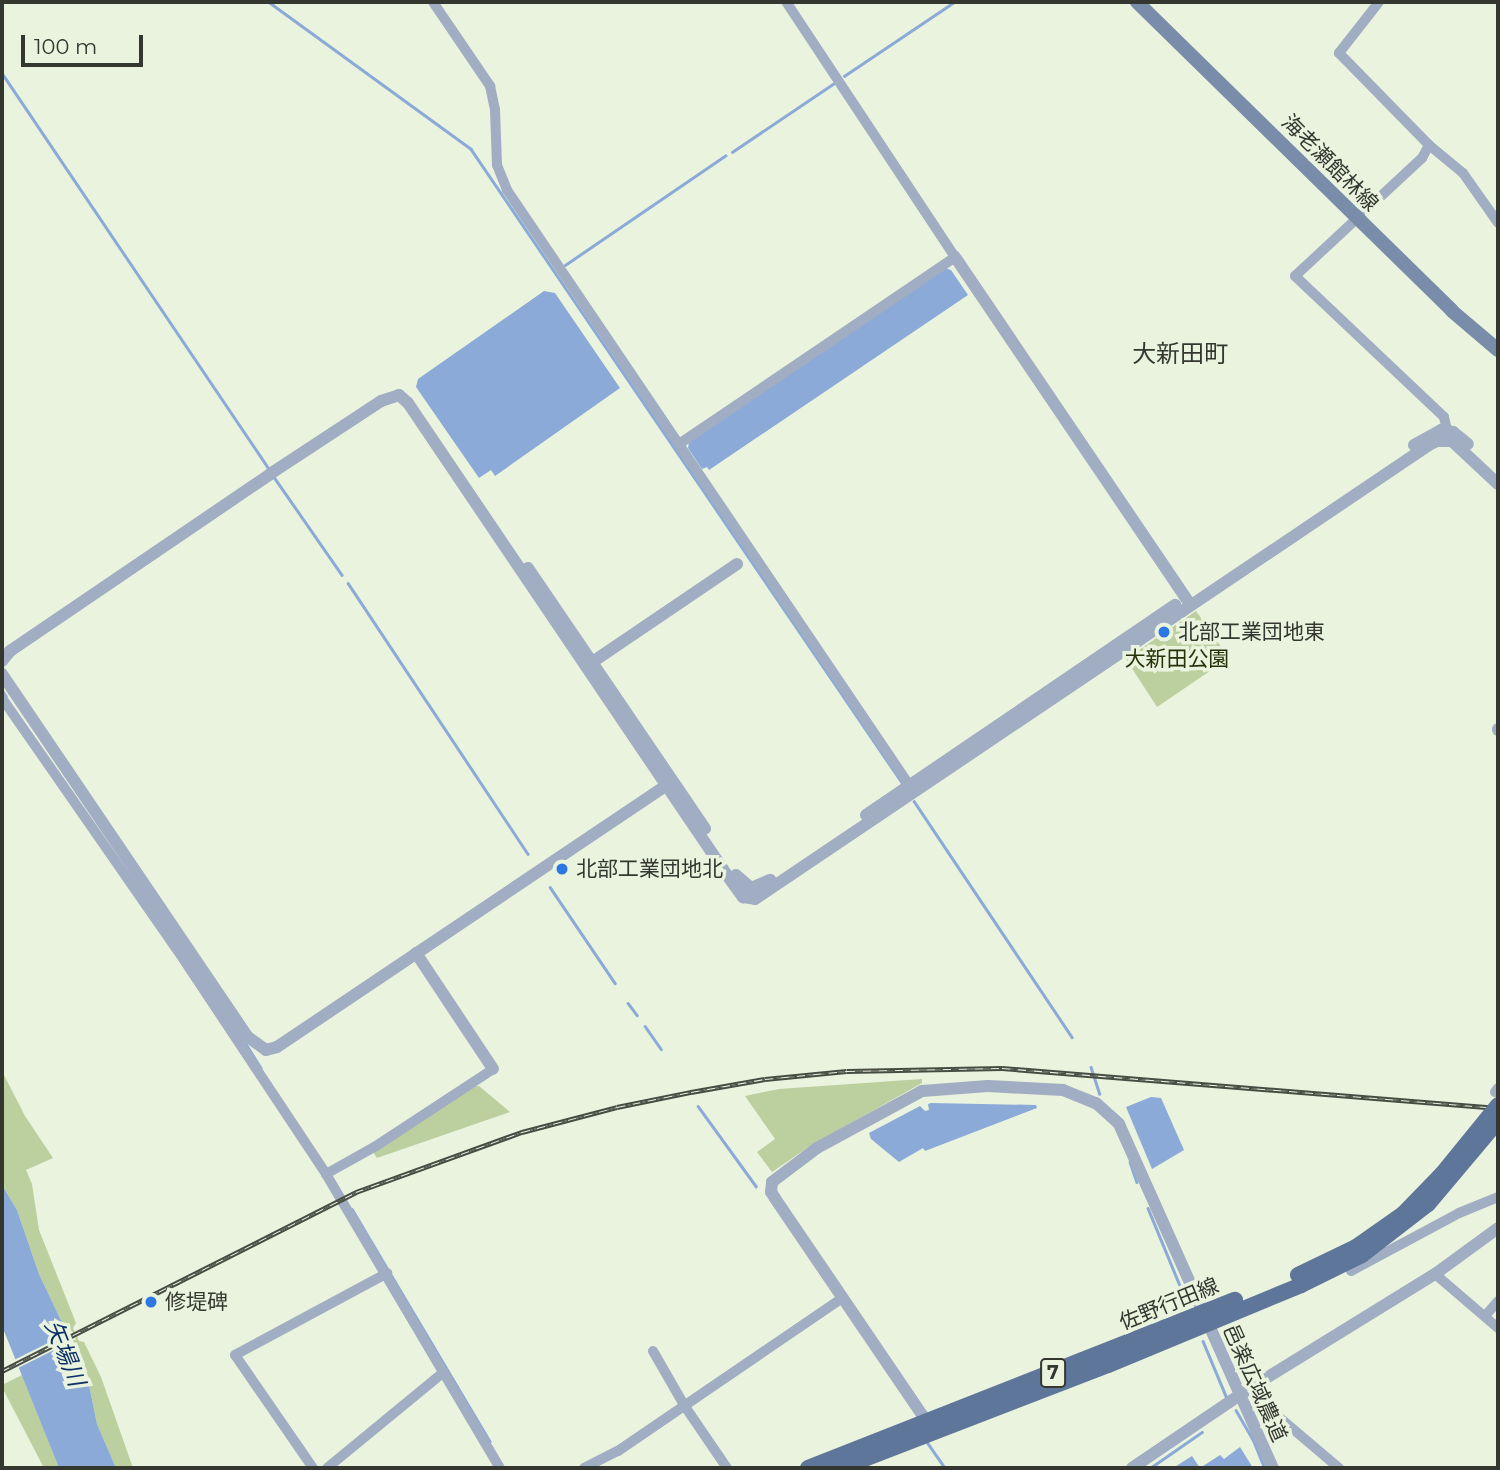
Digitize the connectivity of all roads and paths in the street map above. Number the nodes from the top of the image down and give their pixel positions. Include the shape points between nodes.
1 (433, 2) edge
2 (786, 2) edge
3 (1137, 2) edge
4 (1379, 2) edge
5 (1429, 145) junction
6 (1359, 220) junction
7 (1498, 223) edge
8 (955, 257) junction
9 (1498, 350) edge
10 (1447, 430) junction
11 (679, 444) junction
12 (1498, 473) edge
13 (1498, 484) edge
14 (737, 564) dead end
15 (1189, 601) junction
16 (2, 661) edge
17 (589, 664) junction
18 (2, 674) edge
19 (2, 698) edge
20 (670, 784) junction
21 (912, 788) junction
22 (416, 953) junction
23 (266, 1050) junction
24 (254, 1064) junction
25 (493, 1069) joint
26 (1497, 1095) edge
27 (1498, 1121) edge
28 (326, 1174) junction
29 (1498, 1196) edge
30 (1498, 1228) edge
31 (1351, 1271) dead end
32 (387, 1273) junction
33 (1435, 1274) junction
34 (1299, 1280) junction
35 (841, 1299) junction
36 (1498, 1301) edge
37 (1485, 1316) junction
38 (1205, 1318) junction
39 (1498, 1328) edge
40 (653, 1351) dead end
41 (444, 1372) junction
42 (1243, 1392) junction
43 (684, 1405) junction
44 (926, 1422) junction
45 (313, 1468) edge
46 (327, 1468) edge
47 (500, 1468) edge
48 (584, 1468) edge
49 (727, 1468) edge
50 (808, 1468) edge
51 (841, 1468) edge
52 (1132, 1468) edge
53 (1273, 1468) edge
54 (1339, 1468) edge

1 - 11 street via 490,86 503,183
2 - 8 street
3 - 6 main road, 海老瀬館林線
4 - 5 street via 1339,53
5 - 6 street via 1422,158
5 - 7 street via 1463,173
6 - 9 main road, 海老瀬館林線
6 - 10 street via 1295,276 1444,417
8 - 11 street
8 - 15 street
10 - 12 street via 1460,436
10 - 15 street via 1429,435
11 - 21 street
13 - 15 street via 1459,446 1445,439 1437,441
14 - 17 street
15 - 21 street
16 - 17 street via 10,651 396,394 406,399
17 - 20 street
18 - 23 street via 248,1037
19 - 24 street
20 - 21 street via 740,893 755,899
20 - 22 street
22 - 23 street
22 - 25 street
23 - 24 street
24 - 28 street
25 - 28 street
26 - 34 main road, 佐野行田線 / 7, bridge via 1442,1174 1403,1214
27 - 34 main road, 佐野行田線 / 7 via 1450,1181 1410,1221 1362,1255
28 - 32 street
29 - 31 street
30 - 33 street
32 - 41 street
32 - 45 street via 235,1355
33 - 37 street
33 - 42 street
34 - 38 main road, 佐野行田線 / 7
35 - 38 street, 邑楽広域農道 via 771,1192 775,1178 817,1147 922,1091 1033,1087 1076,1093 1096,1102 1119,1124
35 - 43 street
35 - 44 street, 邑楽広域農道
36 - 37 street
37 - 39 street
38 - 42 street, 邑楽広域農道
38 - 44 main road, 佐野行田線 / 7
38 - 51 main road, 佐野行田線 / 7
40 - 43 street
41 - 46 street
41 - 47 street
42 - 52 street
42 - 53 street, 邑楽広域農道
42 - 54 street
43 - 48 street via 618,1451
43 - 49 street
44 - 50 main road, 佐野行田線 / 7

